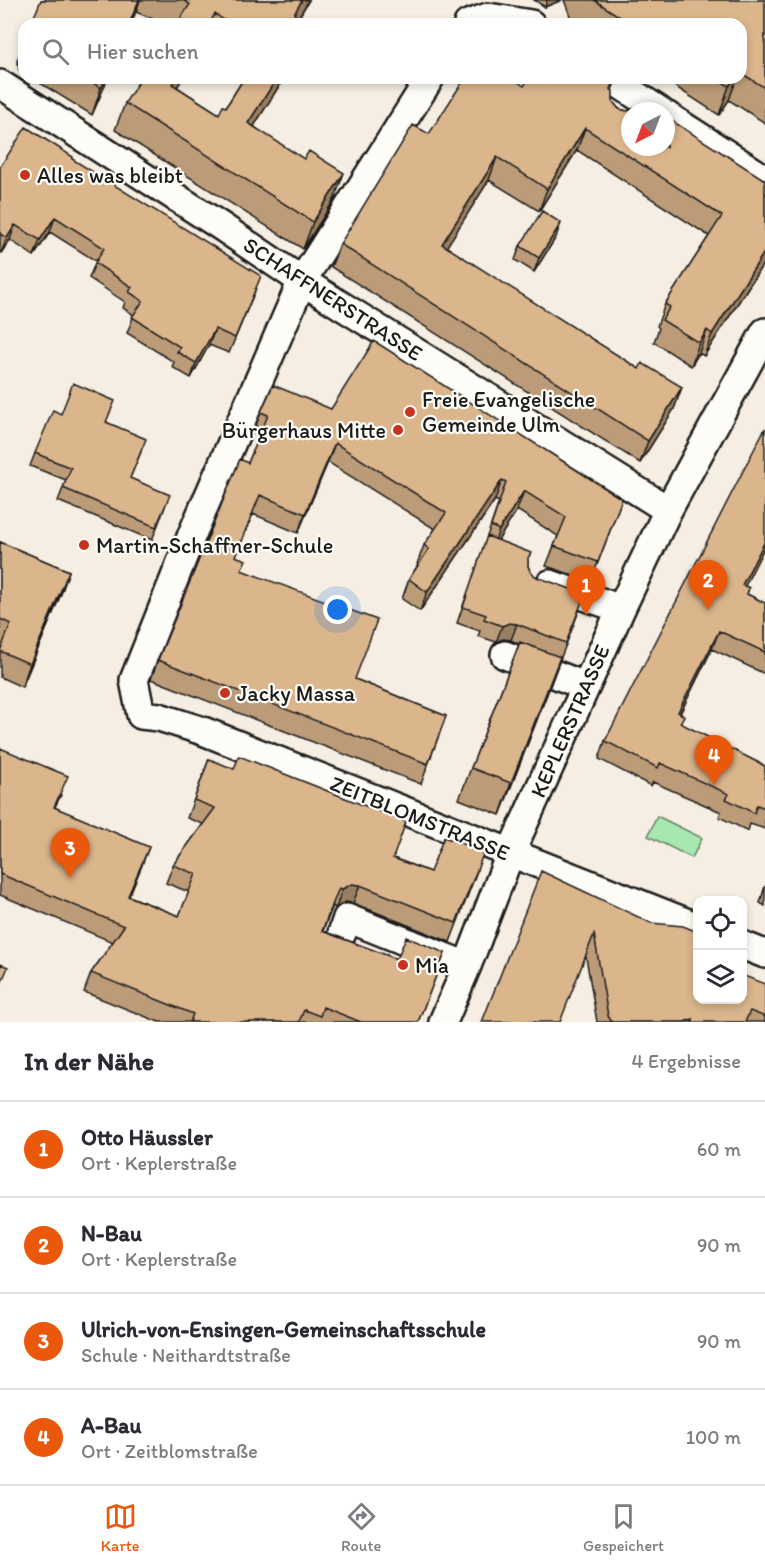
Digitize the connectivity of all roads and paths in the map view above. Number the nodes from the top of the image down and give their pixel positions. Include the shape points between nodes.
1 (482, 14) edge
2 (502, 18) edge
3 (0, 84) edge
4 (426, 84) edge
5 (619, 84) edge
6 (634, 94) junction
7 (646, 102) edge
8 (619, 118) edge
9 (675, 121) edge
10 (765, 180) edge
11 (302, 281) junction
12 (765, 332) edge
13 (668, 510) junction
14 (537, 579) edge
15 (621, 609) junction
16 (505, 655) dead end
17 (585, 686) junction
18 (510, 854) junction
19 (693, 925) edge
20 (342, 933) dead end
21 (747, 947) edge
22 (765, 954) edge
23 (467, 966) junction
24 (442, 1022) edge

1 - 2 street
3 - 11 street, SCHAFFNERSTRASSE
4 - 11 street
5 - 6 street
6 - 7 street
6 - 8 street
9 - 10 street
11 - 13 street, SCHAFFNERSTRASSE
11 - 18 street, ZEITBLOMSTRASSE via 193,532 134,680 141,714 203,731
12 - 13 street, KEPLERSTRASSE
13 - 15 street, KEPLERSTRASSE
14 - 15 street
15 - 17 street, KEPLERSTRASSE
16 - 17 street
17 - 18 street, KEPLERSTRASSE
18 - 19 street, ZEITBLOMSTRASSE
18 - 23 street, KEPLERSTRASSE
20 - 23 street via 347,918
21 - 22 street
23 - 24 street, KEPLERSTRASSE

